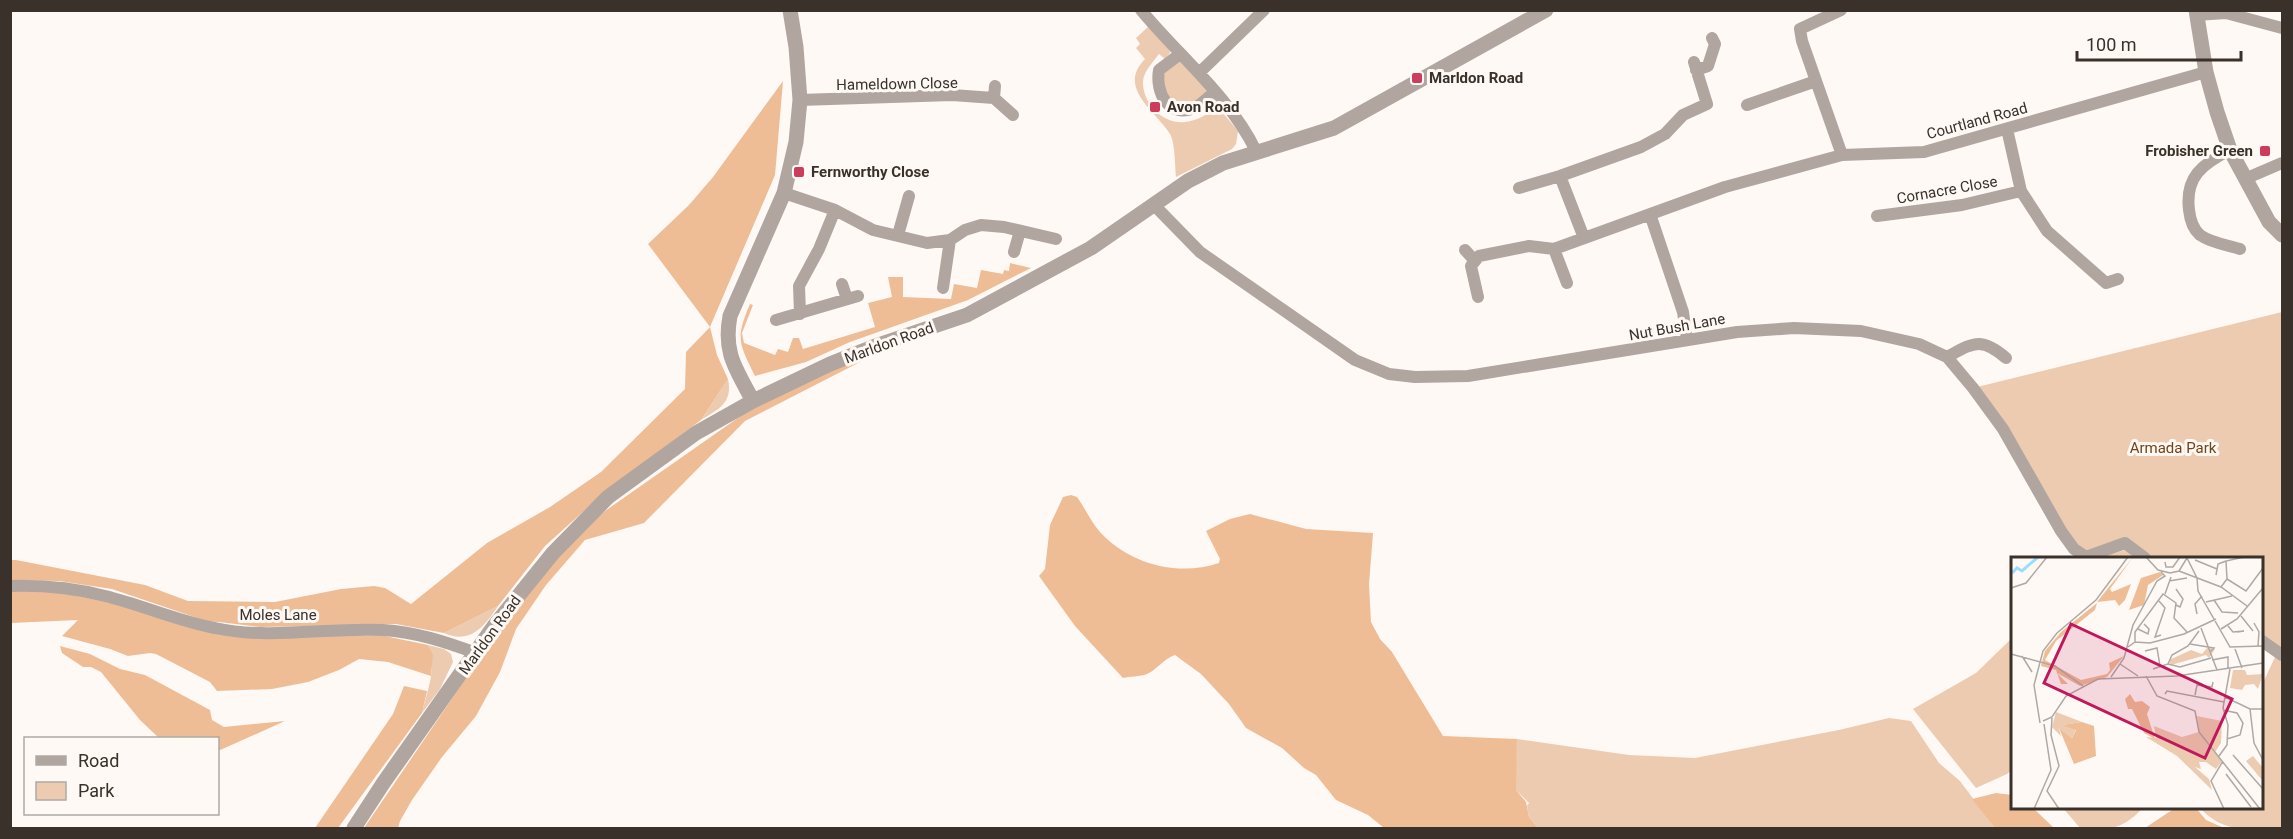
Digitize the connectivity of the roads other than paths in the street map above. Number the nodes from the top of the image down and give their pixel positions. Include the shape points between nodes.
1 (790, 10) edge
2 (1141, 10) edge
3 (1264, 10) edge
4 (1546, 10) edge
5 (1841, 10) edge
6 (2196, 13) edge
7 (2283, 28) edge
8 (1712, 38) dead end
9 (1180, 54) junction
10 (2206, 72) junction
11 (1199, 73) junction
12 (1816, 81) junction
13 (1214, 93) junction
14 (800, 100) junction
15 (1747, 105) dead end
16 (1013, 115) dead end
17 (2007, 129) junction
18 (2230, 150) junction
19 (1256, 151) junction
20 (1842, 155) junction
21 (2283, 163) edge
22 (1560, 176) junction
23 (2247, 178) junction
24 (1519, 188) dead end
25 (2021, 191) junction
26 (784, 193) junction
27 (909, 196) dead end
28 (1154, 205) junction
29 (835, 210) junction
30 (1650, 214) junction
31 (1877, 216) dead end
32 (1020, 231) junction
33 (898, 235) junction
34 (2283, 236) edge
35 (1584, 238) junction
36 (1056, 239) dead end
37 (950, 240) junction
38 (1554, 249) junction
39 (2240, 249) dead end
40 (1465, 250) dead end
41 (1014, 252) dead end
42 (1475, 261) junction
43 (1567, 283) dead end
44 (842, 284) dead end
45 (943, 288) dead end
46 (2102, 296) dead end
47 (1478, 297) dead end
48 (801, 314) junction
49 (776, 320) dead end
50 (1687, 340) junction
51 (1947, 357) junction
52 (2006, 358) dead end
53 (753, 401) junction
54 (2086, 557) edge
55 (2086, 557) edge
56 (2144, 557) edge
57 (10, 586) edge
58 (2263, 642) edge
59 (476, 653) junction
60 (2283, 655) edge
61 (354, 828) edge

1 - 14 street
2 - 9 street
3 - 11 street
4 - 19 street, Marldon Road via 1334,128
5 - 12 street via 1800,29
6 - 7 street via 2226,13
6 - 10 street
8 - 22 street via 1715,44 1708,66 1695,66 1707,104 1683,115 1665,134 1641,147
9 - 11 street
9 - 13 street via 1159,70 1159,90 1168,105 1187,110
10 - 17 street, Courtland Road
10 - 18 street
11 - 13 street
12 - 15 street
12 - 20 street
13 - 19 street via 1246,132
14 - 16 street, Hameldown Close via 994,92
14 - 26 street via 796,142
17 - 20 street, Courtland Road via 1923,152
17 - 25 street
18 - 23 street
18 - 39 street via 2194,177 2188,198 2192,224 2200,235
19 - 28 street, Marldon Road via 1222,163
20 - 30 street, Courtland Road via 1725,186
21 - 23 street
22 - 24 street
22 - 35 street
23 - 34 street via 2269,222
25 - 31 street, Cornacre Close via 1962,205
25 - 46 street via 2047,231 2112,281
26 - 29 street
26 - 53 street via 730,315 727,334 729,350
27 - 33 street
28 - 50 street, Nut Bush Lane via 1200,252 1355,360 1389,374 1468,376
28 - 53 street, Marldon Road via 1090,248 967,315 840,361
29 - 33 street via 873,230
29 - 48 street via 799,285
30 - 35 street, Courtland Road
30 - 50 street via 1683,312
32 - 36 street
32 - 37 street via 981,225
32 - 41 street
33 - 37 street via 927,243
35 - 38 street, Courtland Road
37 - 45 street
38 - 42 street, Courtland Road via 1529,246 1479,256
38 - 43 street
40 - 42 street
42 - 47 street via 1471,266
44 - 48 street via 853,298
48 - 49 street
50 - 51 street, Nut Bush Lane via 1794,328 1861,331 1918,344
51 - 52 street via 1972,344 1992,346
51 - 55 street, Nut Bush Lane via 2003,429 2074,549
53 - 59 street, Marldon Road via 696,433 608,497 553,553
54 - 56 street, Nut Bush Lane via 2125,543
57 - 59 street, Moles Lane via 59,586 216,629 268,633 385,630 435,639
58 - 60 street
59 - 61 street, Marldon Road

